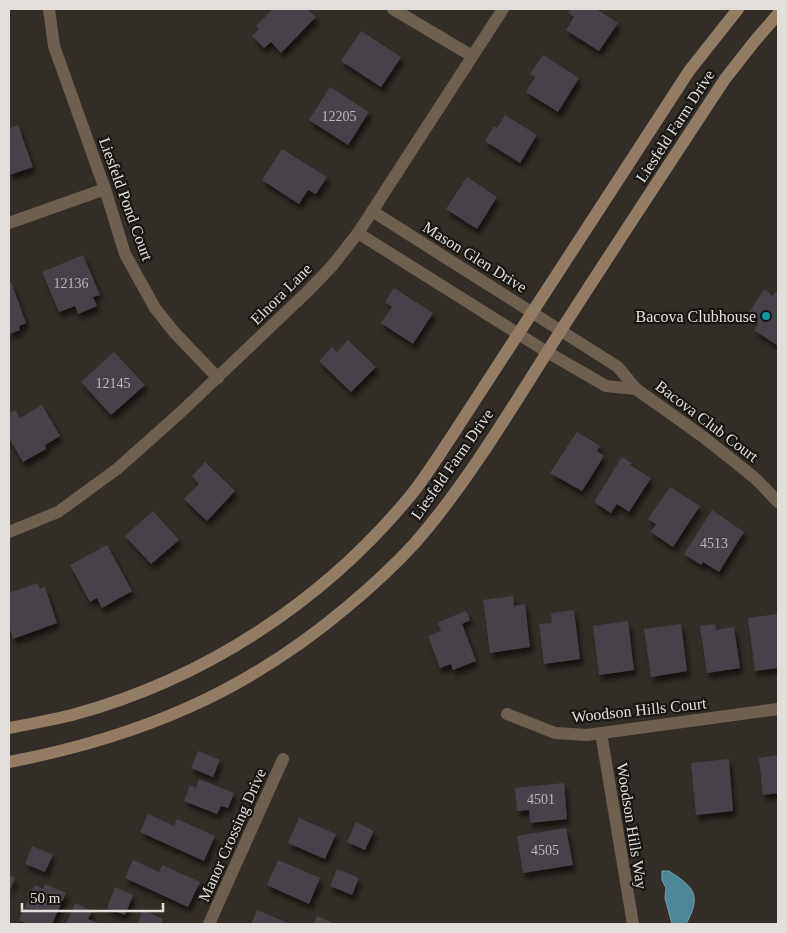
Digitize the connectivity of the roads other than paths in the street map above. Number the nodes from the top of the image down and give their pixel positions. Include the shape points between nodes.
1 (49, 9) edge
2 (393, 9) edge
3 (502, 9) edge
4 (738, 9) edge
5 (778, 14) edge
6 (472, 56) junction
7 (105, 190) junction
8 (372, 211) junction
9 (9, 223) edge
10 (358, 233) junction
11 (532, 313) junction
12 (561, 331) junction
13 (519, 334) junction
14 (547, 352) junction
15 (218, 378) junction
16 (636, 389) junction
17 (778, 502) edge
18 (9, 532) edge
19 (778, 709) edge
20 (507, 714) dead end
21 (9, 728) edge
22 (601, 733) junction
23 (284, 759) dead end
24 (9, 762) edge
25 (209, 924) edge
26 (633, 924) edge

1 - 7 street, Liesfeld Pond Court via 54,46
2 - 6 street
3 - 6 street, Elnora Lane
4 - 11 street, Liesfeld Farm Drive via 689,71
5 - 12 street, Liesfeld Farm Drive via 725,79
6 - 8 street, Elnora Lane
7 - 9 street
7 - 15 street, Liesfeld Pond Court via 125,254 155,308
8 - 10 street, Elnora Lane
8 - 11 street, Mason Glen Drive
10 - 13 street
10 - 15 street, Elnora Lane via 307,292
11 - 12 street, Mason Glen Drive
11 - 13 street, Liesfeld Farm Drive
12 - 14 street, Liesfeld Farm Drive
12 - 16 street, Bacova Club Court via 618,367
13 - 14 street
13 - 21 street, Liesfeld Farm Drive via 412,494 366,545 315,591 256,633 186,672 143,691 80,712
14 - 16 street, Bacova Club Court via 606,386
14 - 24 street, Liesfeld Farm Drive via 490,442 414,544 388,571 291,651 177,714 102,740
15 - 18 street, Elnora Lane via 117,469 58,512
16 - 17 street, Bacova Club Court via 722,451
19 - 22 street, Woodson Hills Court
20 - 22 street, Woodson Hills Court via 555,733
22 - 26 street, Woodson Hills Way
23 - 25 street, Manor Crossing Drive

